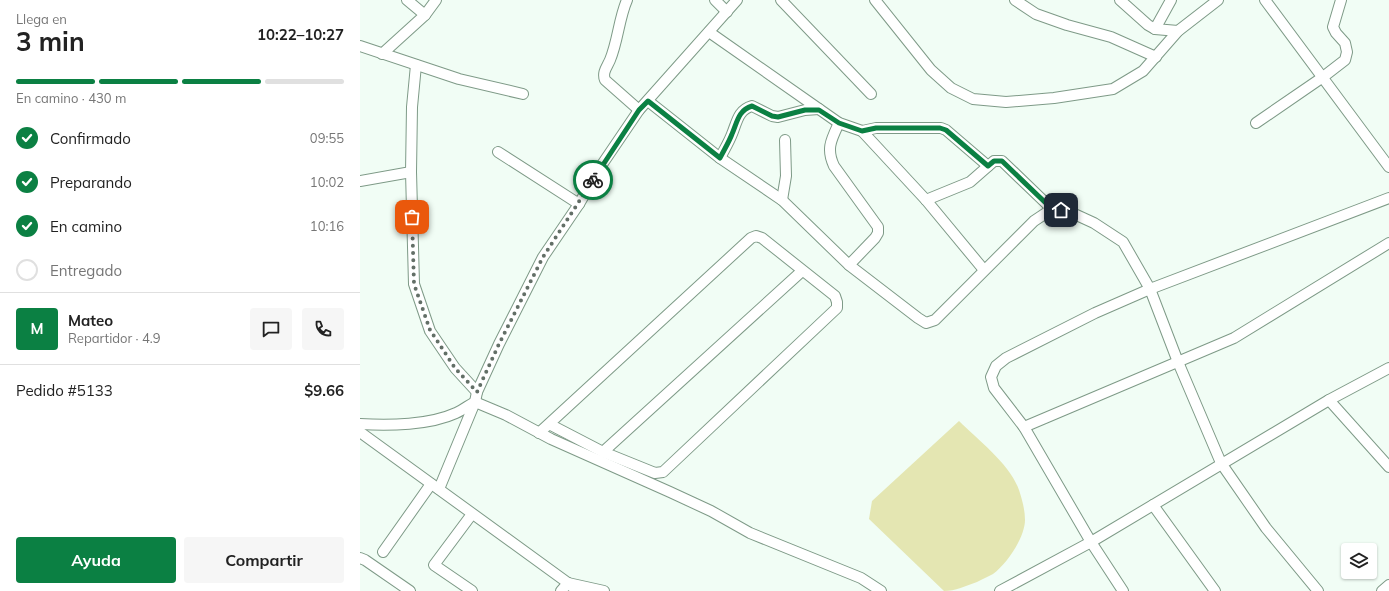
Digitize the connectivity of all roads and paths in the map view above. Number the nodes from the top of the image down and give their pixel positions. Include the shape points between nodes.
1 (407, 0) edge
2 (436, 0) edge
3 (627, 0) edge
4 (715, 0) edge
5 (738, 0) edge
6 (781, 0) edge
7 (875, 0) edge
8 (1015, 0) edge
9 (1120, 0) edge
10 (1171, 0) edge
11 (1218, 0) edge
12 (1265, 0) edge
13 (1341, 0) edge
14 (727, 12) junction
15 (425, 15) junction
16 (1155, 28) junction
17 (1178, 30) junction
18 (709, 32) junction
19 (360, 46) edge
20 (382, 54) junction
21 (1156, 56) junction
22 (416, 65) junction
23 (1323, 77) junction
24 (523, 94) dead end
25 (871, 94) dead end
26 (648, 101) junction
27 (639, 110) junction
28 (819, 110) junction
29 (839, 123) junction
30 (1256, 123) dead end
31 (862, 131) junction
32 (785, 140) dead end
33 (498, 152) dead end
34 (720, 158) junction
35 (988, 166) junction
36 (1389, 167) edge
37 (411, 172) junction
38 (360, 181) edge
39 (1389, 198) edge
40 (782, 200) junction
41 (926, 200) junction
42 (579, 204) junction
43 (1052, 209) junction
44 (1389, 243) edge
45 (849, 264) junction
46 (984, 270) junction
47 (802, 271) junction
48 (1150, 289) junction
49 (1178, 362) junction
50 (1389, 368) edge
51 (476, 397) junction
52 (1329, 400) junction
53 (360, 424) edge
54 (549, 424) junction
55 (1024, 427) junction
56 (360, 432) edge
57 (539, 433) junction
58 (603, 452) junction
59 (1221, 463) junction
60 (1389, 467) edge
61 (435, 487) junction
62 (1152, 505) junction
63 (472, 514) junction
64 (1091, 542) junction
65 (382, 552) dead end
66 (360, 558) edge
67 (568, 582) junction
68 (1389, 585) edge
69 (410, 591) edge
70 (472, 591) edge
71 (561, 591) edge
72 (577, 591) edge
73 (604, 591) edge
74 (881, 591) edge
75 (1000, 591) edge
76 (1123, 591) edge
77 (1216, 591) edge
78 (1318, 591) edge
79 (1382, 591) edge

1 - 15 street
2 - 15 street
3 - 27 street via 617,40 603,76
4 - 14 street
5 - 14 street
6 - 25 street
7 - 21 street via 931,70 951,88 973,99 1006,102 1113,89 1143,71
8 - 21 street via 1036,14 1111,37
9 - 16 street via 1148,25
10 - 16 street
11 - 17 street
12 - 23 street
13 - 23 street via 1333,27 1345,43 1347,52 1345,60
14 - 18 street
15 - 20 street
16 - 17 street
17 - 21 street
18 - 26 street
18 - 28 street
19 - 20 street
20 - 22 street
22 - 24 street via 459,79
22 - 37 street via 412,107
23 - 30 street
23 - 36 street
26 - 27 street
26 - 34 street
27 - 42 street
28 - 29 street
28 - 34 street via 805,110 778,117 752,106 746,108 739,116
29 - 31 street
29 - 45 street via 831,140 830,156 834,166 878,227 875,238
31 - 35 street via 876,128 940,128 946,130
31 - 41 street
32 - 40 street via 786,176
33 - 42 street
34 - 40 street
35 - 41 street via 970,182
35 - 43 street via 994,161 1002,161
37 - 38 street
37 - 51 street via 414,284 430,330
39 - 48 street
40 - 45 street
41 - 46 street
42 - 51 street via 543,257 499,344
43 - 46 street via 1034,221
43 - 48 street via 1070,212 1094,223 1123,242
44 - 49 street via 1234,338
45 - 46 street via 926,323 935,320
47 - 54 street via 762,238 751,238
47 - 58 street
47 - 58 street via 835,296 837,308 663,472 656,473
48 - 49 street
48 - 55 street via 1095,313 1006,358 996,366 991,377 994,388
49 - 55 street
49 - 59 street
50 - 52 street
51 - 53 street via 456,413 418,423
51 - 57 street
51 - 61 street
52 - 59 street
52 - 60 street
54 - 57 street
54 - 58 street
55 - 64 street
56 - 61 street
57 - 74 street via 711,511 750,533 861,578
59 - 62 street
59 - 78 street via 1266,528
61 - 63 street
61 - 65 street
62 - 64 street
62 - 77 street
63 - 67 street
63 - 70 street via 434,565
64 - 75 street
64 - 76 street
66 - 69 street
67 - 71 street
67 - 72 street
67 - 73 street
68 - 79 street

